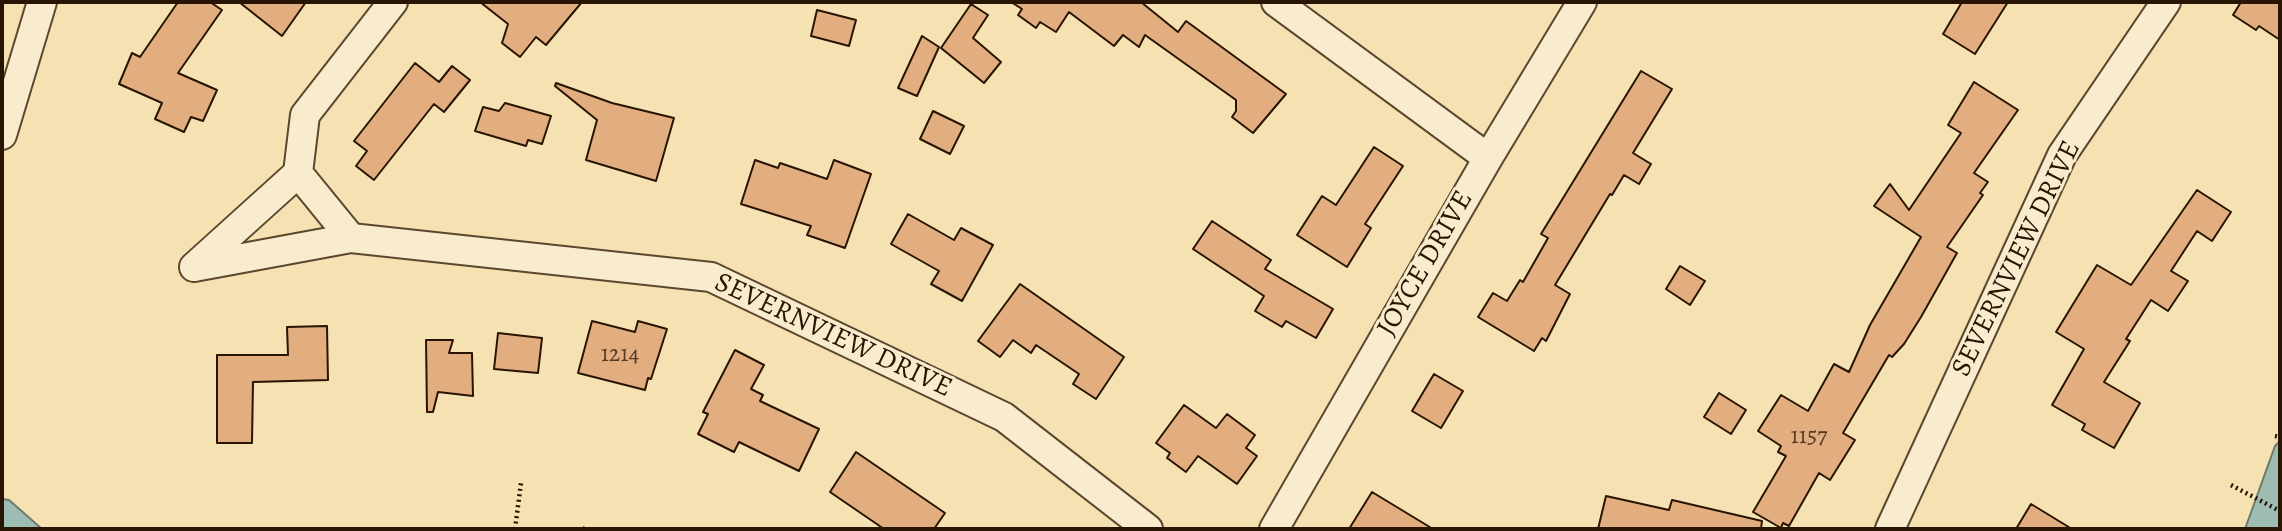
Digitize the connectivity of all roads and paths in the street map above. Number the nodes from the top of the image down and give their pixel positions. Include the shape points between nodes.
1 (42, 2) edge
2 (393, 2) edge
3 (1276, 2) edge
4 (1582, 2) edge
5 (2166, 2) edge
6 (2, 135) edge
7 (1488, 158) junction
8 (298, 173) junction
9 (351, 238) junction
10 (521, 483) dead end
11 (2231, 485) dead end
12 (2280, 511) edge
13 (515, 529) edge
14 (1147, 529) edge
15 (1274, 529) edge
16 (1890, 529) edge

1 - 6 street
2 - 8 street via 305,115
3 - 7 street
4 - 7 street, JOYCE DRIVE
5 - 16 street, SEVERNVIEW DRIVE via 2062,155
7 - 15 street, JOYCE DRIVE
8 - 9 street
8 - 9 street, SEVERNVIEW DRIVE via 194,267
9 - 14 street, SEVERNVIEW DRIVE via 711,276 1004,417
10 - 13 path
11 - 12 path

